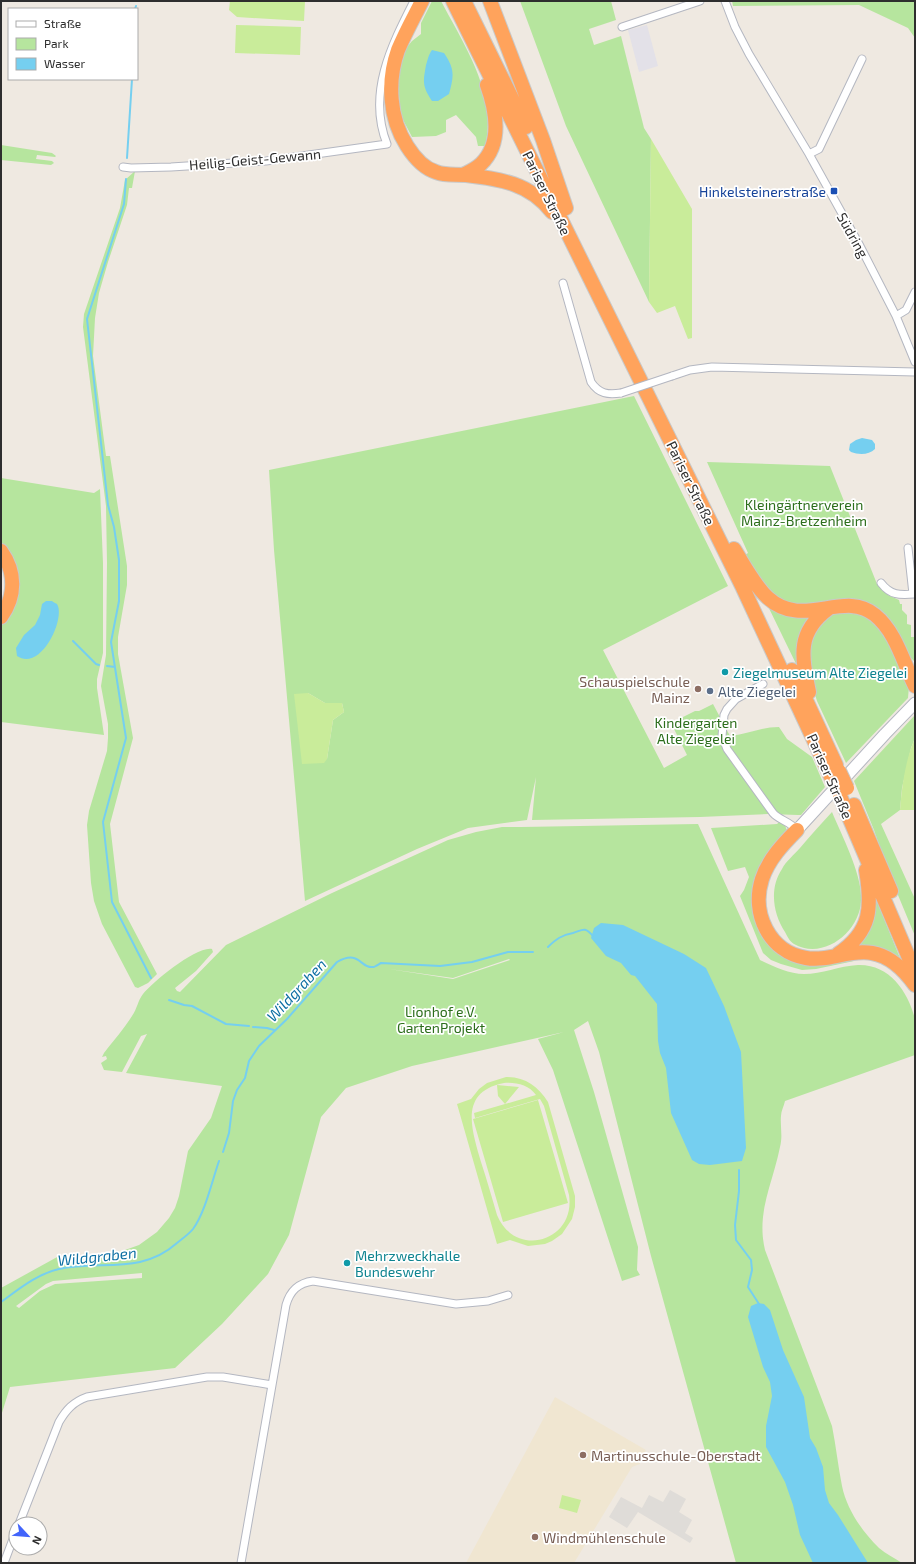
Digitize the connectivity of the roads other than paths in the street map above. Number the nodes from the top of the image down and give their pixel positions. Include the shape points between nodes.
1 (414, 1) edge
2 (422, 1) edge
3 (453, 1) edge
4 (464, 1) edge
5 (490, 1) edge
6 (700, 1) edge
7 (725, 1) edge
8 (622, 27) dead end
9 (467, 29) junction
10 (862, 59) dead end
11 (809, 154) junction
12 (123, 167) dead end
13 (463, 175) junction
14 (566, 208) junction
15 (574, 246) junction
16 (563, 283) dead end
17 (915, 292) edge
18 (896, 316) junction
19 (915, 362) edge
20 (915, 372) edge
21 (908, 548) dead end
22 (734, 549) junction
23 (1, 551) edge
24 (1, 563) edge
25 (881, 583) dead end
26 (914, 594) edge
27 (1, 604) edge
28 (828, 609) junction
29 (1, 617) edge
30 (910, 663) edge
31 (763, 684) dead end
32 (915, 686) edge
33 (915, 703) edge
34 (814, 715) junction
35 (836, 775) junction
36 (843, 792) junction
37 (797, 830) junction
38 (864, 854) junction
39 (915, 950) edge
40 (836, 955) junction
41 (915, 972) edge
42 (915, 985) edge
43 (508, 1295) dead end
44 (272, 1385) junction
45 (22, 1516) edge
46 (8, 1552) edge
47 (4, 1563) edge
48 (241, 1563) edge

1 - 12 street, Heilig-Geist-Gewann via 389,53 381,83 380,117 387,144 266,161 171,167
2 - 13 highway via 396,58 391,93 394,113 400,135 417,159 437,173
3 - 9 highway, Pariser Straße
4 - 14 highway, Pariser Straße
5 - 14 highway
6 - 8 street
7 - 11 street, Südring via 735,27
9 - 13 highway via 492,101 496,132 487,157 476,168
9 - 15 highway, Pariser Straße
10 - 11 street via 819,149
11 - 18 street, Südring
13 - 15 highway via 503,180 535,195 551,211
14 - 22 highway, Pariser Straße
15 - 35 highway, Pariser Straße
16 - 20 street, bridge via 591,382 605,394 621,393 690,370 712,368
17 - 18 street via 906,310
18 - 19 street, Südring
21 - 26 street
22 - 28 highway via 757,586 769,599 784,608 802,611
22 - 34 highway, Pariser Straße
23 - 29 highway via 9,564 13,580 9,604
24 - 27 highway via 6,577
25 - 26 street via 896,595
28 - 30 highway via 849,605 872,613 884,624
28 - 34 highway via 813,622 803,645 805,673
30 - 32 highway
31 - 37 street via 736,699 727,709 722,736 727,749 773,814
33 - 37 street
34 - 35 highway, Pariser Straße
35 - 36 highway, Pariser Straße, bridge
36 - 38 highway, Pariser Straße
36 - 39 highway, Pariser Straße
37 - 40 highway via 774,856 762,878 759,901 762,920 773,940 792,954 815,959
38 - 40 highway via 870,898 868,916 860,935
38 - 41 highway, Pariser Straße
40 - 42 highway via 862,952 880,955 894,963
43 - 44 street via 488,1301 456,1304 307,1282 292,1291 287,1300
44 - 45 street via 207,1377 80,1400 69,1408 60,1422
44 - 48 street
46 - 47 street

